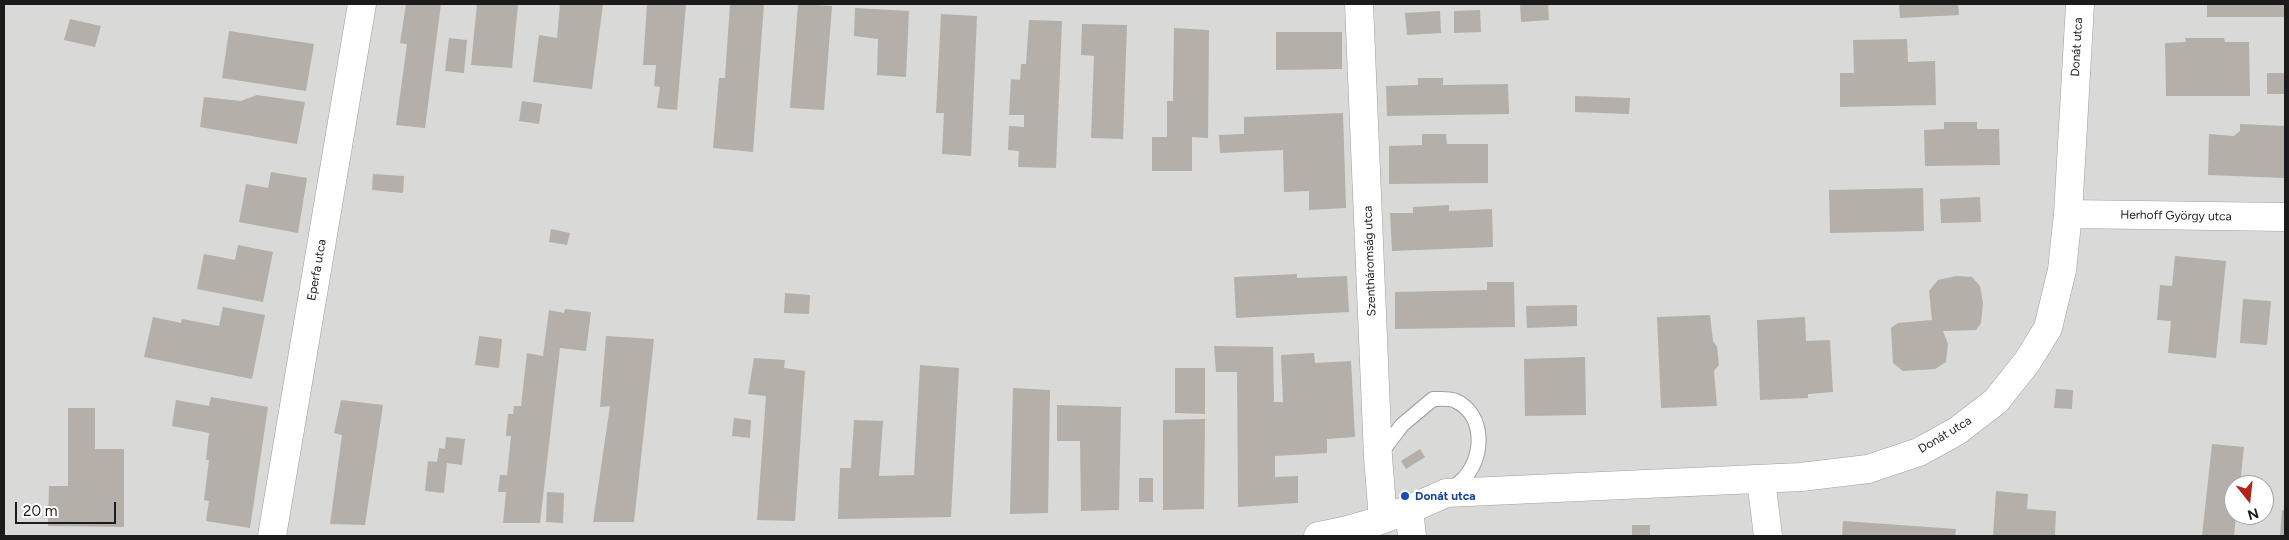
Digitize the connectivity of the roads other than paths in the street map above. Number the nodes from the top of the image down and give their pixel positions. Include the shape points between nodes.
1 (362, 4) edge
2 (1359, 4) edge
3 (2080, 4) edge
4 (2068, 214) junction
5 (2285, 217) edge
6 (1378, 457) junction
7 (1761, 479) junction
8 (1446, 493) junction
9 (1409, 510) junction
10 (1383, 519) junction
11 (272, 536) edge
12 (1318, 536) edge
13 (1412, 536) edge
14 (1768, 536) edge

1 - 11 street, Eperfa utca
2 - 6 street, Szentháromság utca
3 - 4 street, Donát utca
4 - 5 street, Herhoff György utca
4 - 7 street, Donát utca via 2062,270 2048,328 2027,362 1996,401 1957,431 1919,452 1868,468
6 - 8 lane via 1402,425 1433,399 1455,400 1467,408 1481,440 1466,477
6 - 10 street, Szentháromság utca
7 - 8 street, Donát utca
7 - 14 street
8 - 9 street
9 - 10 street
9 - 13 street
10 - 12 street via 1346,532

